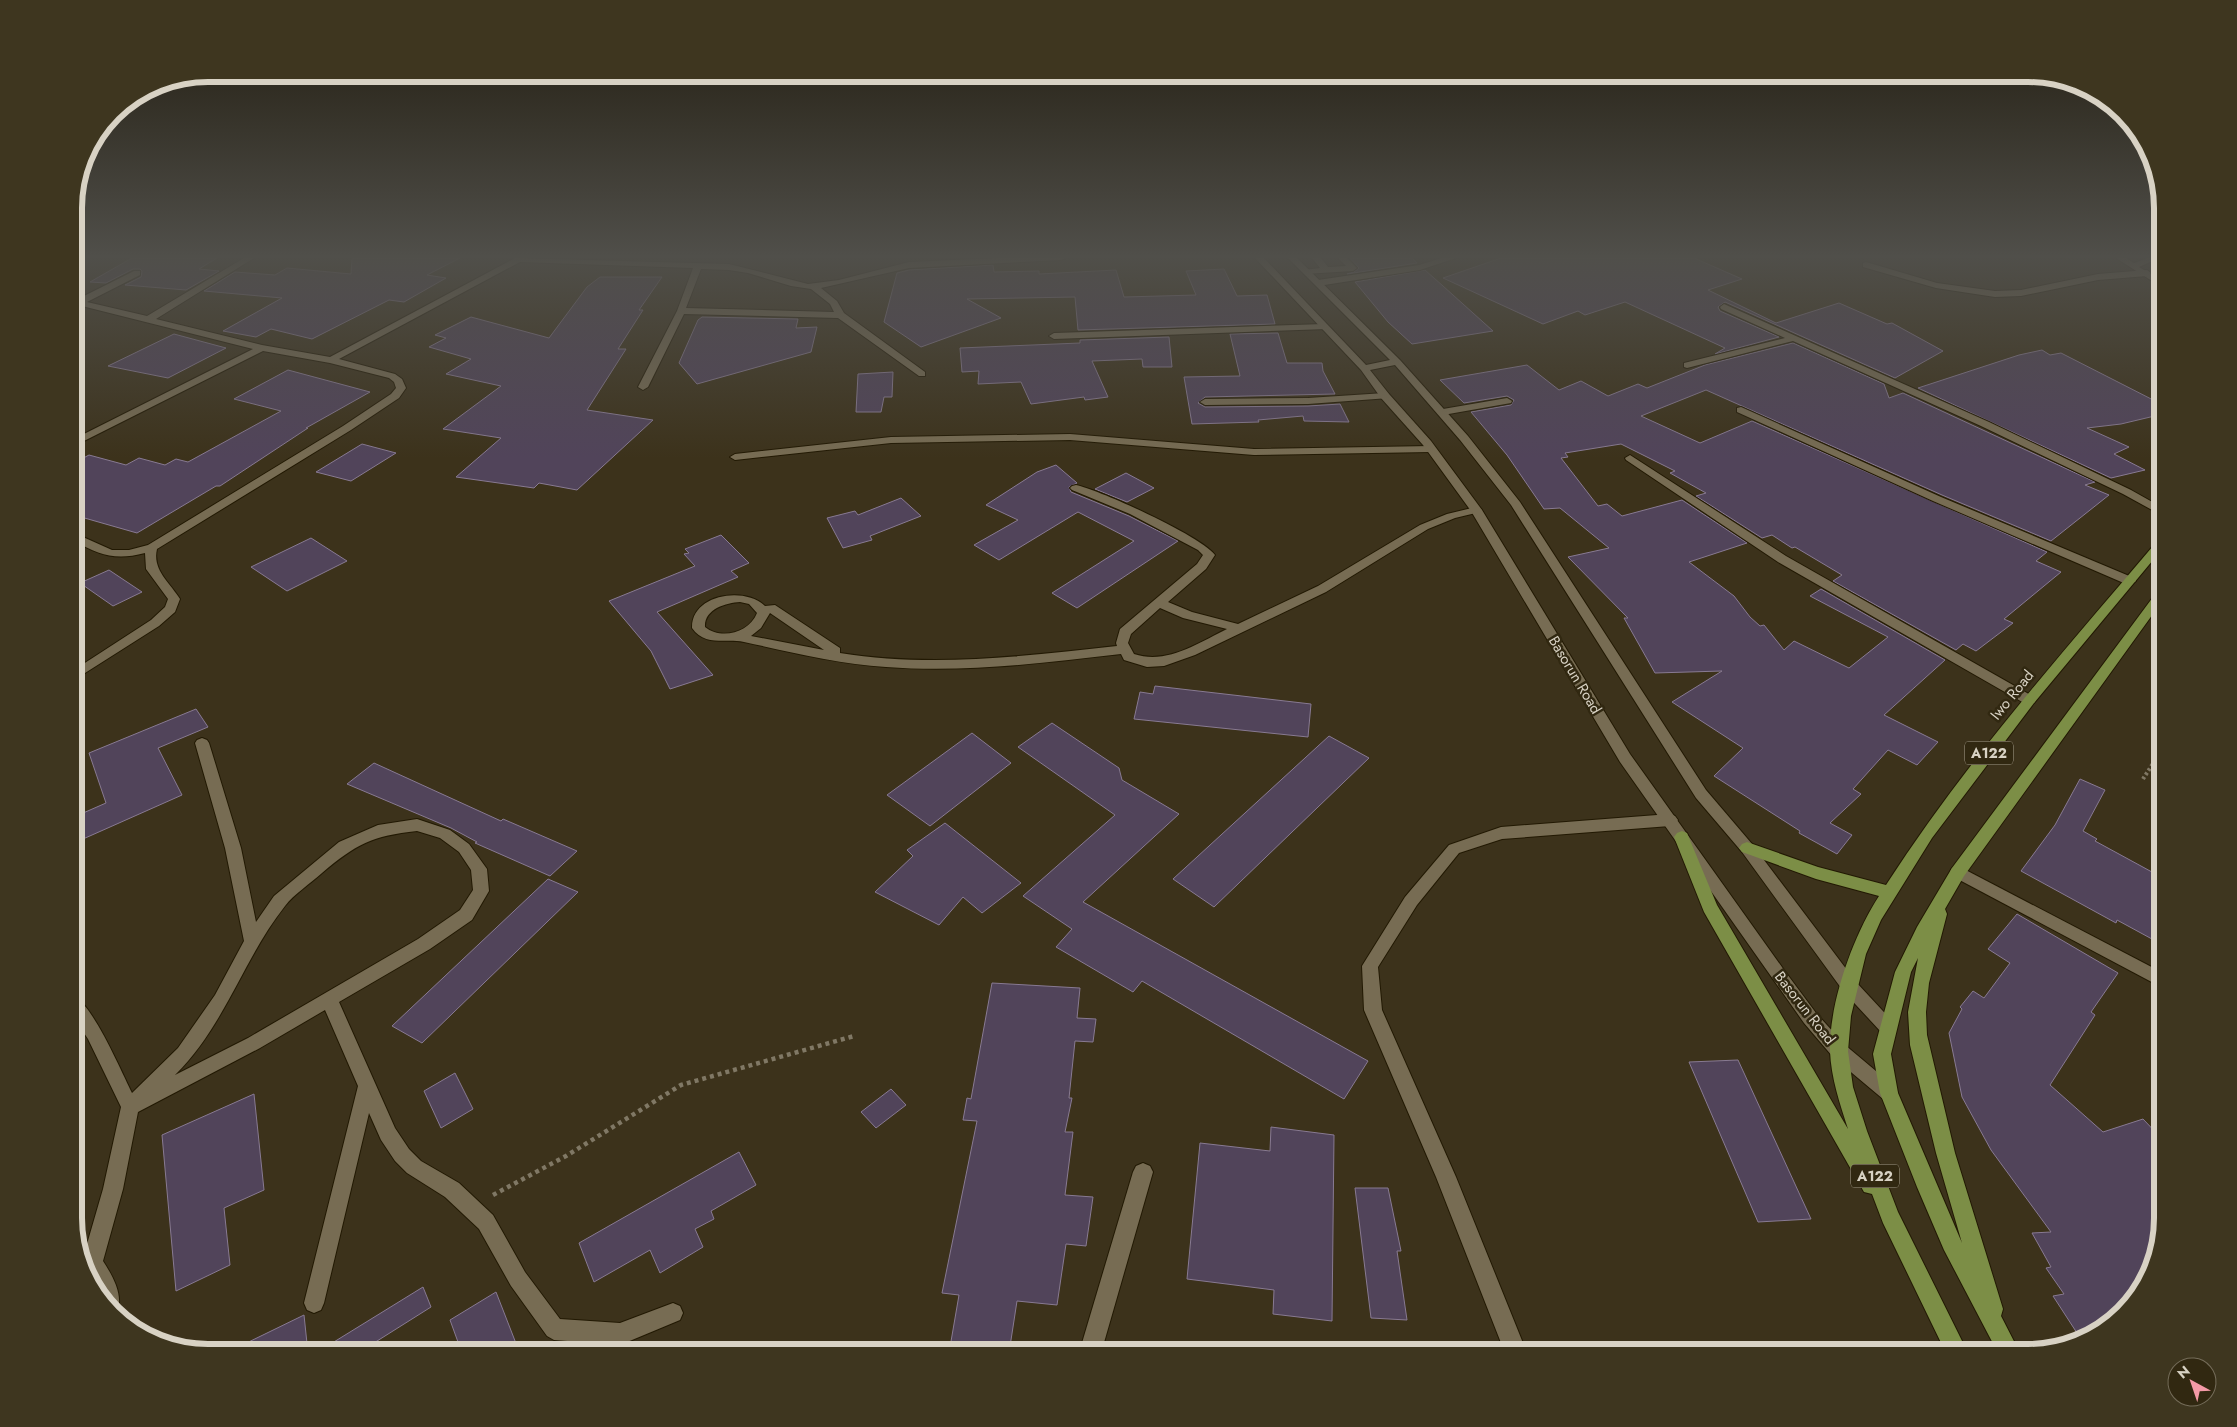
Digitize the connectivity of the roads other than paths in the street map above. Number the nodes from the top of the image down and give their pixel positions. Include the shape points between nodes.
1 (171, 325) edge
2 (398, 325) edge
3 (674, 325) edge
4 (853, 325) edge
5 (1360, 325) edge
6 (1764, 325) edge
7 (1324, 326) joint
8 (1054, 336) dead end
9 (1795, 338) junction
10 (262, 348) junction
11 (331, 360) junction
12 (1397, 362) junction
13 (1687, 365) dead end
14 (1364, 368) junction
15 (922, 374) dead end
16 (643, 387) dead end
17 (1385, 396) junction
18 (1507, 401) dead end
19 (1205, 402) dead end
20 (1741, 410) dead end
21 (1443, 412) junction
22 (83, 438) edge
23 (1431, 449) junction
24 (735, 457) dead end
25 (1630, 458) dead end
26 (1076, 488) dead end
27 (2154, 508) edge
28 (1476, 510) junction
29 (83, 541) edge
30 (152, 547) junction
31 (2154, 552) edge
32 (2130, 581) junction
33 (1159, 602) junction
34 (2154, 604) edge
35 (763, 612) junction
36 (1239, 628) junction
37 (735, 637) junction
38 (1125, 648) junction
39 (842, 656) junction
40 (83, 670) edge
41 (2029, 700) junction
42 (202, 743) dead end
43 (1670, 820) junction
44 (1682, 837) junction
45 (1747, 848) junction
46 (1958, 872) junction
47 (1888, 892) junction
48 (1942, 903) junction
49 (252, 941) junction
50 (2154, 976) edge
51 (1850, 987) junction
52 (329, 1000) junction
53 (83, 1018) edge
54 (1888, 1028) junction
55 (1839, 1051) junction
56 (367, 1085) junction
57 (1889, 1093) junction
58 (130, 1107) junction
59 (1143, 1172) dead end
60 (1890, 1216) junction
61 (90, 1262) edge
62 (95, 1272) edge
63 (107, 1293) edge
64 (314, 1303) dead end
65 (673, 1313) dead end
66 (1093, 1344) edge
67 (1512, 1344) edge
68 (1953, 1344) edge
69 (2003, 1344) edge
70 (2005, 1344) edge

1 - 10 street
2 - 11 street
3 - 16 street
4 - 15 street
5 - 12 street
6 - 9 street
7 - 8 street
7 - 14 street, Basorun Road
9 - 13 street
9 - 27 street via 1985,424
10 - 11 street
10 - 22 street
11 - 30 street via 392,376 399,381 401,388 395,396 348,428
12 - 14 street
12 - 21 street
14 - 17 street, Basorun Road
17 - 19 street
17 - 23 street, Basorun Road
18 - 21 street
20 - 32 street via 1937,499
21 - 45 street via 1516,504 1701,794
23 - 24 street via 1254,452 1070,437 891,440
23 - 28 street, Basorun Road
25 - 41 street via 1782,559
26 - 33 street via 1134,512 1202,548 1209,555 1202,566
28 - 36 street via 1424,527 1322,589
28 - 43 street, Basorun Road via 1625,758
29 - 30 street via 111,555 130,555
30 - 40 street via 150,568 174,598 172,609
31 - 32 highway, Iwo Road / A122
32 - 41 highway, Iwo Road / A122
33 - 36 street via 1200,619
33 - 38 street via 1125,632 1122,643
34 - 46 highway, A122
35 - 37 street via 757,627
35 - 37 street via 754,602 734,599 713,604 699,616 697,623 704,634 724,639
35 - 39 street via 771,608
36 - 38 street via 1164,662 1147,663 1129,657
37 - 39 street
38 - 39 street via 1070,655 929,664 864,661
41 - 47 highway, Iwo Road / A122 via 1926,834
42 - 49 street via 233,848
43 - 44 street, Basorun Road
43 - 67 street via 1501,833 1454,849 1411,901 1370,966 1373,1010 1446,1177
44 - 55 street, Basorun Road via 1778,975
44 - 60 highway via 1714,915
45 - 47 highway via 1816,873
45 - 51 street
46 - 48 highway, A122
46 - 50 street
47 - 51 highway, Iwo Road / A122 via 1858,954
48 - 54 highway, A122 via 1903,972
48 - 70 highway via 1919,992 1917,1025 1936,1121
49 - 52 street via 280,900 344,846 383,829 418,824 445,834 464,848 478,870 481,891 466,916
49 - 58 street via 221,1000 184,1054
51 - 54 street
51 - 55 highway, A122 via 1842,1016
52 - 56 street
52 - 58 street
53 - 58 street
54 - 57 highway, A122 via 1882,1054
55 - 57 street, Basorun Road
55 - 60 highway, A122 via 1844,1087
56 - 64 street
56 - 65 street via 388,1134 402,1155 414,1167 452,1190 486,1222 518,1279 554,1329 620,1334
57 - 69 highway, A122 via 1951,1243
58 - 61 street via 113,1190
59 - 66 lane
60 - 68 highway, A122
62 - 63 street via 105,1282

